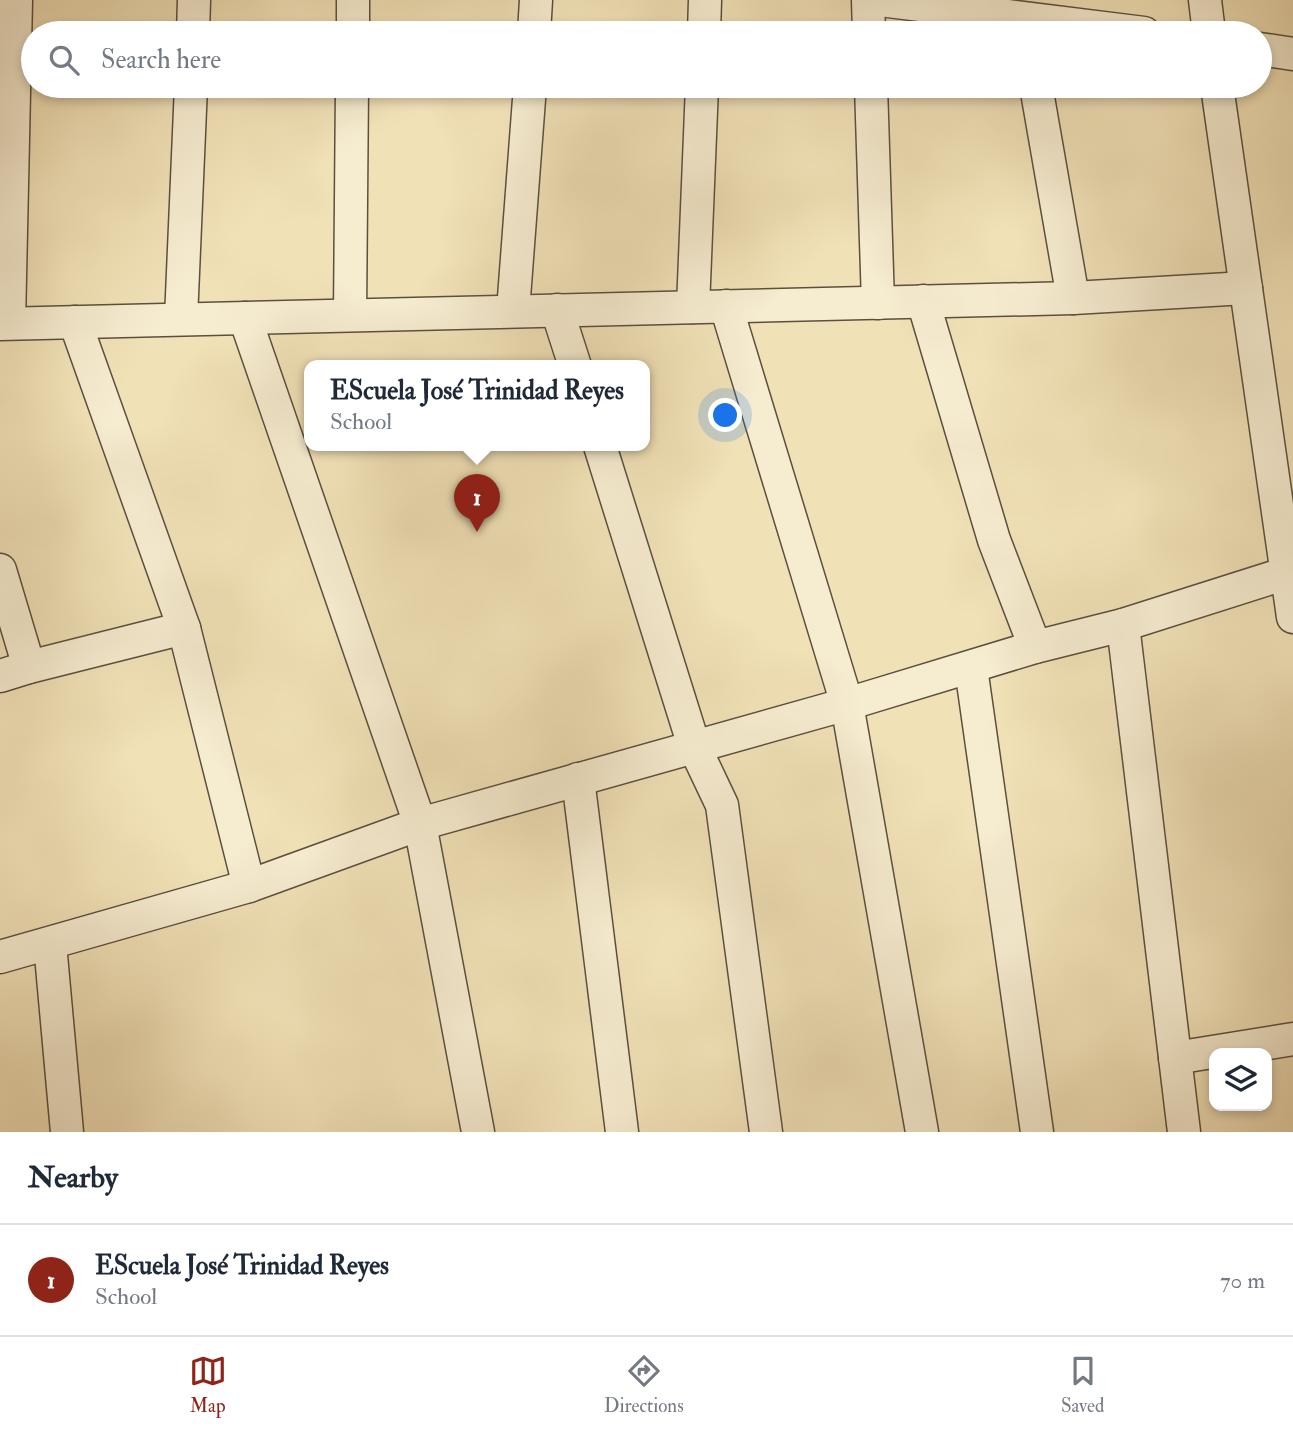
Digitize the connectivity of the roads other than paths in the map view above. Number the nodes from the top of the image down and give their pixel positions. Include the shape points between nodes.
1 (16, 0) edge
2 (194, 0) edge
3 (354, 0) edge
4 (536, 0) edge
5 (705, 0) edge
6 (868, 0) edge
7 (880, 0) edge
8 (1205, 0) edge
9 (1024, 17) edge
10 (193, 21) edge
11 (353, 21) edge
12 (535, 21) edge
13 (704, 21) edge
14 (869, 21) edge
15 (1054, 21) edge
16 (1208, 21) edge
17 (1272, 51) edge
18 (1293, 54) edge
19 (190, 98) edge
20 (352, 98) edge
21 (529, 98) edge
22 (702, 98) edge
23 (871, 98) edge
24 (1038, 98) edge
25 (1219, 98) edge
26 (1246, 288) junction
27 (1073, 298) junction
28 (923, 301) junction
29 (878, 303) junction
30 (726, 306) junction
31 (693, 307) junction
32 (557, 310) junction
33 (513, 311) junction
34 (350, 315) junction
35 (244, 318) junction
36 (181, 319) junction
37 (75, 322) junction
38 (4, 324) edge
39 (573, 360) edge
40 (602, 451) edge
41 (0, 570) edge
42 (1290, 572) edge
43 (1293, 618) edge
44 (1123, 625) junction
45 (184, 628) junction
46 (1035, 647) junction
47 (971, 668) junction
48 (15, 671) edge
49 (847, 704) junction
50 (694, 746) junction
51 (578, 779) junction
52 (420, 824) junction
53 (248, 886) junction
54 (50, 944) junction
55 (0, 957) edge
56 (1293, 1040) edge
57 (1175, 1058) junction
58 (67, 1132) edge
59 (478, 1132) edge
60 (622, 1132) edge
61 (766, 1132) edge
62 (922, 1132) edge
63 (1037, 1132) edge
64 (1184, 1132) edge

1 - 38 street
2 - 10 street
3 - 11 street
4 - 12 street
5 - 13 street
6 - 14 street
7 - 9 street
8 - 16 street
9 - 15 street
17 - 18 street
19 - 36 street
20 - 34 street
21 - 33 street
22 - 31 street
23 - 29 street
24 - 27 street
25 - 26 street
26 - 27 street
26 - 42 street
27 - 28 street
28 - 29 street
28 - 46 street via 994,540
29 - 30 street
30 - 31 street
30 - 49 street
31 - 32 street
32 - 33 street
32 - 39 street
33 - 34 street
34 - 35 street
35 - 36 street
35 - 52 street
36 - 37 street
37 - 38 street
37 - 45 street
40 - 50 street
41 - 48 street
42 - 43 street
42 - 44 street
44 - 46 street
44 - 57 street
45 - 48 street
45 - 53 street
46 - 47 street
47 - 49 street
47 - 63 street
49 - 50 street
49 - 62 street
50 - 51 street
50 - 61 street via 722,806
51 - 52 street
51 - 60 street
52 - 53 street
52 - 59 street
53 - 54 street
54 - 55 street
54 - 58 street
56 - 57 street
57 - 64 street

